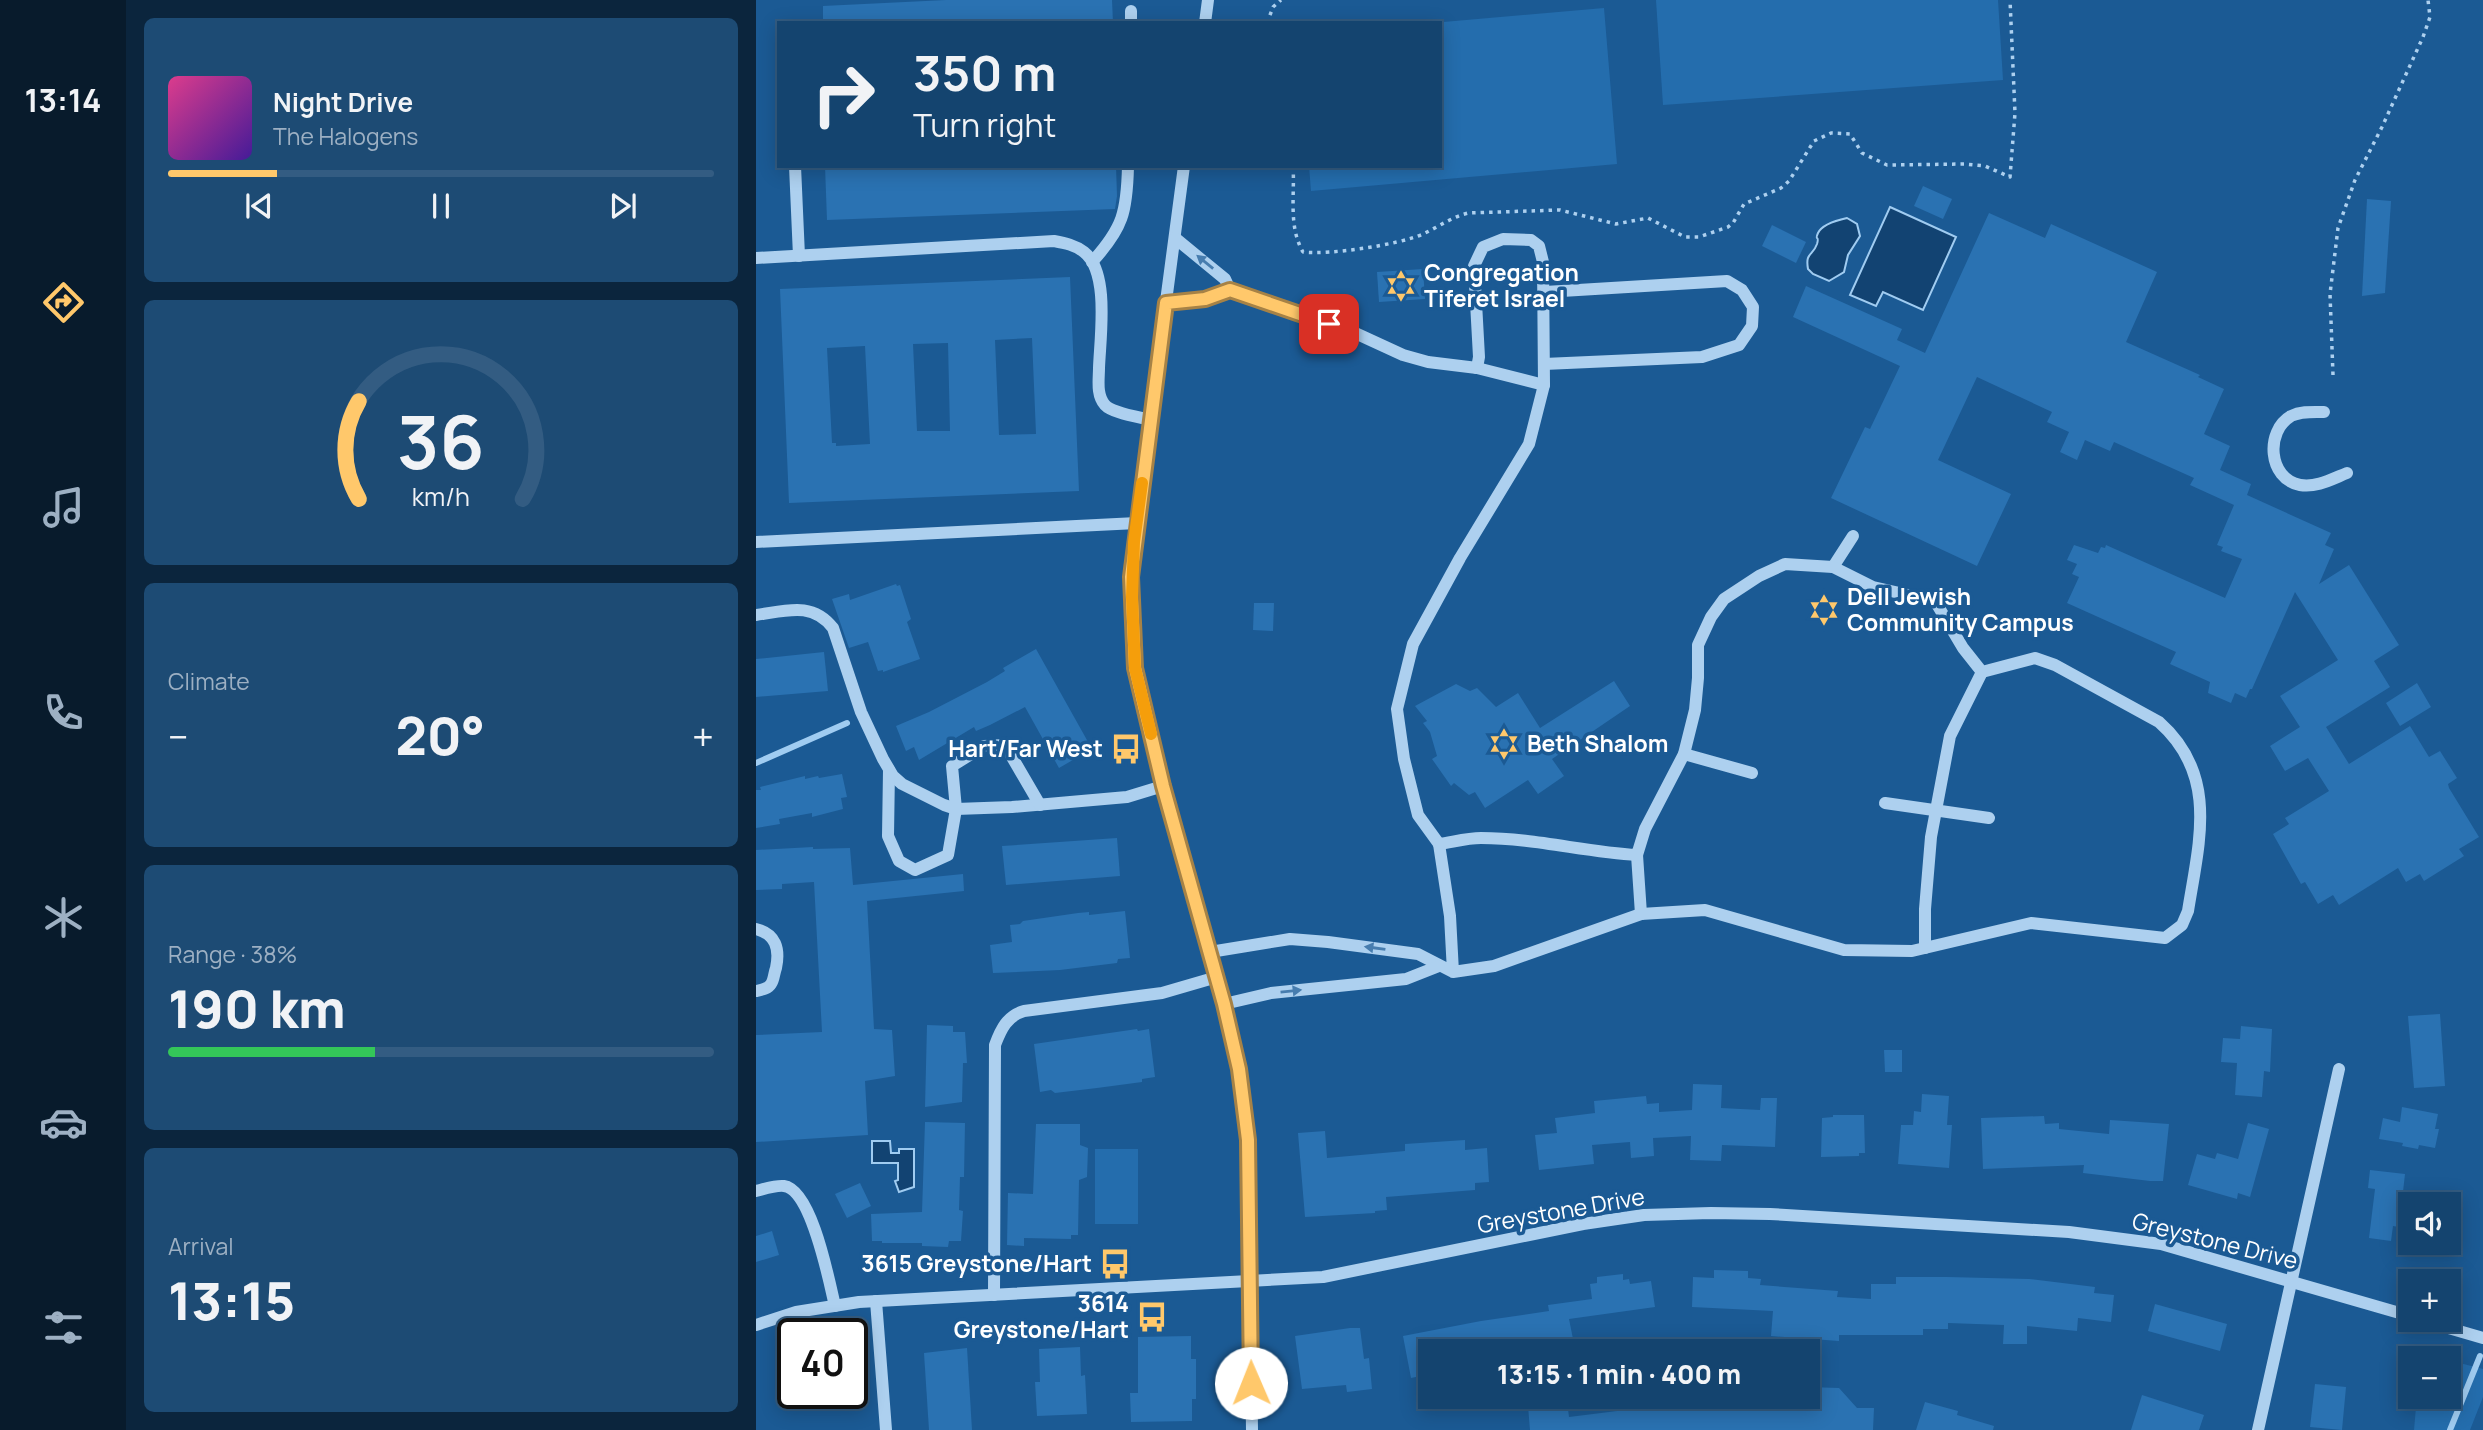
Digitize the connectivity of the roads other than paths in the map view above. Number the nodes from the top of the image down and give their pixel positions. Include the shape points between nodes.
1 (1208, 0) edge
2 (1205, 21) edge
3 (795, 168) edge
4 (1128, 168) edge
5 (1184, 168) edge
6 (1175, 238) junction
7 (799, 256) junction
8 (756, 258) edge
9 (1092, 262) junction
10 (1230, 290) junction
11 (1545, 292) junction
12 (1166, 303) junction
13 (1544, 364) junction
14 (1478, 368) junction
15 (1544, 385) junction
16 (2324, 412) dead end
17 (1150, 420) junction
18 (2347, 473) dead end
19 (1137, 523) junction
20 (1853, 536) dead end
21 (756, 542) edge
22 (1833, 567) junction
23 (756, 615) edge
24 (1982, 672) junction
25 (1684, 754) junction
26 (889, 770) junction
27 (1752, 773) dead end
28 (1163, 786) junction
29 (1885, 803) dead end
30 (1040, 805) junction
31 (956, 809) junction
32 (1936, 810) junction
33 (1989, 818) dead end
34 (1439, 844) junction
35 (1637, 855) junction
36 (1641, 914) junction
37 (756, 929) edge
38 (1925, 948) junction
39 (1210, 952) junction
40 (1439, 966) junction
41 (1453, 972) junction
42 (1217, 977) junction
43 (756, 991) edge
44 (1224, 1004) junction
45 (2339, 1069) dead end
46 (756, 1191) edge
47 (1249, 1281) junction
48 (2292, 1281) junction
49 (994, 1294) junction
50 (876, 1301) junction
51 (835, 1306) junction
52 (2398, 1312) edge
53 (756, 1325) edge
54 (2461, 1332) edge
55 (2483, 1338) edge
56 (886, 1430) edge
57 (1252, 1430) edge
58 (2258, 1430) edge

1 - 2 street
3 - 7 street
4 - 9 street via 1124,214 1112,240
5 - 6 street
10 -> 6 street via 1225,279
6 - 12 street
7 - 8 street
7 - 9 street via 1054,241 1074,245
9 - 17 street via 1100,280 1101,400 1106,406
10 - 12 street via 1205,299
10 - 14 street via 1353,332 1403,355
11 - 13 street
11 - 13 street via 1727,281 1742,290 1753,307 1752,326 1740,345 1702,357
11 - 14 street via 1539,246 1531,240 1503,239 1483,247 1474,266
12 - 17 street
13 - 15 street
14 - 15 street
15 - 34 street via 1530,443 1413,644 1397,709 1418,815
16 - 18 street via 2290,417 2273,441 2275,461 2289,480 2301,485 2324,483
17 - 19 street
19 - 21 street
19 - 28 street via 1131,577 1135,668
20 - 22 street
22 - 24 street via 1873,587 1935,601
22 - 25 street via 1785,564 1724,599 1698,645 1695,710
23 - 26 street via 797,610 819,613 826,619
24 - 32 street via 1950,736
24 - 38 street via 2035,658 2133,707 2174,735 2197,778 2202,822 2188,911 2182,925 2165,938 2031,923
25 - 27 street
25 - 35 street via 1644,829
26 - 31 street via 902,784
26 - 31 street via 888,836 899,861 915,870 948,855
28 - 30 street via 1127,797
28 - 39 street
29 - 32 street
30 - 31 street
30 - 31 street via 1005,745 984,746 952,766
32 - 33 street
32 - 38 street
34 - 35 street via 1480,838
34 - 41 street
35 - 36 street
36 - 38 street via 1705,910 1844,950
36 - 41 street via 1494,966
37 - 43 street via 766,931 777,944 772,983
40 -> 39 street via 1418,954 1290,939
39 - 42 street
40 - 41 street
44 -> 40 street via 1271,993 1406,979
42 - 44 street
42 - 49 street via 1162,993 1024,1011 1016,1013 1001,1030 995,1045
44 - 47 street via 1248,1140
45 - 48 street
46 - 51 street via 784,1186 803,1202
47 - 48 street, Greystone Drive via 1323,1277 1644,1215 1711,1213 2069,1232 2161,1244
47 - 49 street, Greystone Drive
47 - 57 street
48 - 52 street, Greystone Drive
48 - 58 street
49 - 50 street, Greystone Drive
50 - 51 street, Greystone Drive
50 - 56 street
51 - 53 street, Greystone Drive
54 - 55 street

